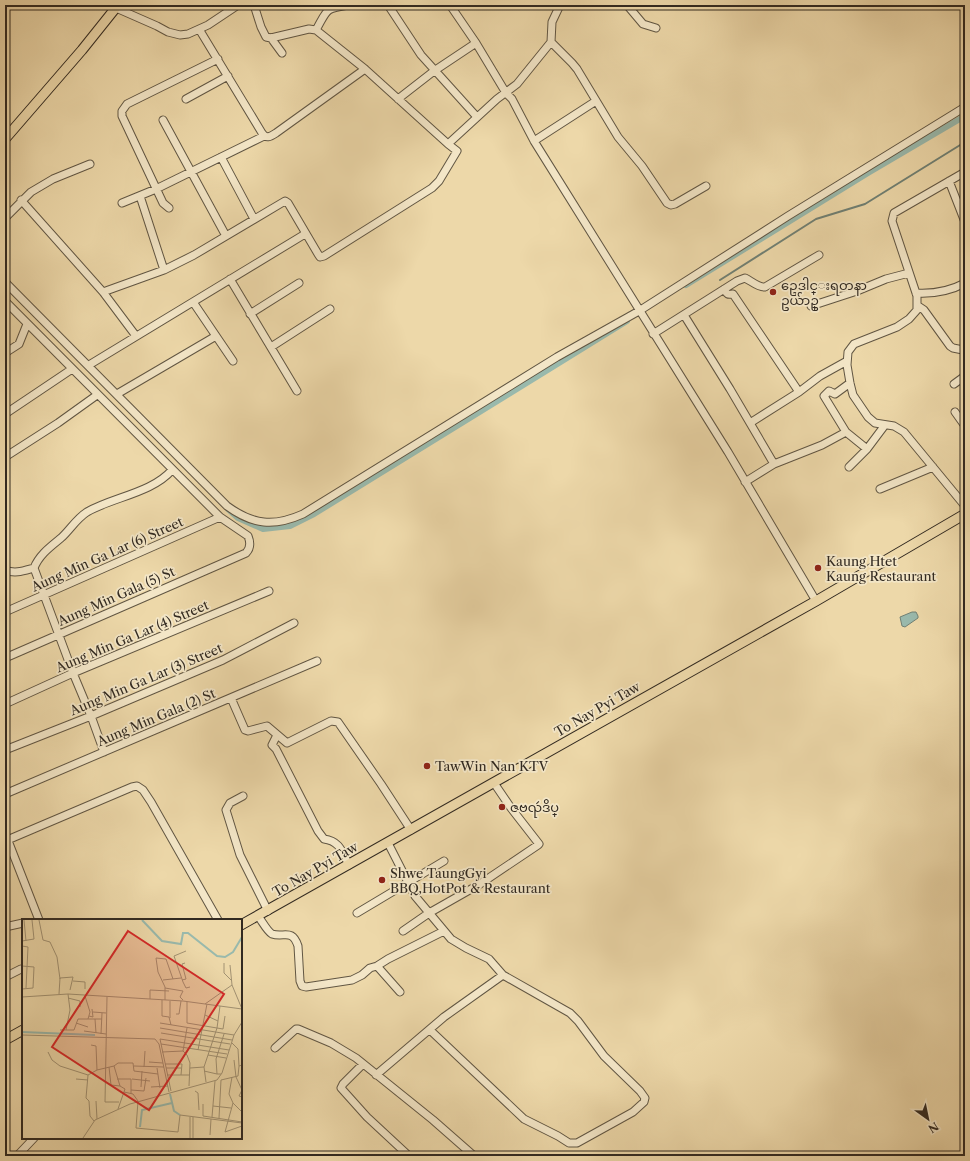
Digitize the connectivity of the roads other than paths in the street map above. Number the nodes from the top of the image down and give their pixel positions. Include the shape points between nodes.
1 (238, 5) edge
2 (348, 5) edge
3 (388, 5) edge
4 (450, 5) edge
5 (560, 5) edge
6 (627, 5) edge
7 (116, 6) edge
8 (253, 6) edge
9 (656, 28) dead end
10 (199, 29) junction
11 (316, 30) junction
12 (271, 38) junction
13 (551, 42) junction
14 (476, 43) junction
15 (282, 53) dead end
16 (218, 59) junction
17 (364, 69) junction
18 (434, 71) junction
19 (228, 76) junction
20 (506, 93) junction
21 (186, 99) dead end
22 (398, 99) junction
23 (596, 101) junction
24 (965, 107) edge
25 (477, 117) junction
26 (163, 120) dead end
27 (264, 136) junction
28 (5, 139) edge
29 (534, 141) junction
30 (448, 144) junction
31 (221, 157) junction
32 (90, 164) dead end
33 (190, 172) junction
34 (965, 172) edge
35 (949, 181) junction
36 (706, 186) dead end
37 (156, 189) junction
38 (140, 196) junction
39 (21, 200) junction
40 (122, 203) dead end
41 (169, 208) dead end
42 (963, 209) edge
43 (5, 218) edge
44 (254, 219) junction
45 (965, 222) edge
46 (305, 234) junction
47 (226, 236) junction
48 (819, 255) dead end
49 (164, 270) junction
50 (909, 273) junction
51 (230, 279) junction
52 (5, 282) edge
53 (299, 283) dead end
54 (965, 283) edge
55 (724, 289) junction
56 (103, 292) junction
57 (916, 293) junction
58 (5, 302) edge
59 (193, 302) junction
60 (811, 306) dead end
61 (918, 306) junction
62 (330, 309) dead end
63 (640, 313) junction
64 (250, 314) junction
65 (684, 315) junction
66 (27, 324) junction
67 (653, 334) junction
68 (136, 336) junction
69 (216, 336) junction
70 (271, 347) junction
71 (964, 350) dead end
72 (5, 353) edge
73 (233, 361) dead end
74 (847, 361) junction
75 (89, 365) junction
76 (72, 369) junction
77 (965, 376) edge
78 (850, 384) junction
79 (954, 384) dead end
80 (297, 391) dead end
81 (799, 392) junction
82 (116, 394) junction
83 (97, 395) junction
84 (955, 412) dead end
85 (5, 414) edge
86 (750, 423) junction
87 (885, 425) junction
88 (965, 426) edge
89 (846, 432) junction
90 (867, 449) junction
91 (5, 457) edge
92 (774, 464) junction
93 (849, 467) dead end
94 (933, 467) junction
95 (172, 470) junction
96 (746, 482) junction
97 (880, 489) dead end
98 (965, 506) edge
99 (965, 514) edge
100 (220, 517) junction
101 (34, 568) junction
102 (5, 570) edge
103 (269, 591) dead end
104 (43, 595) junction
105 (816, 600) junction
106 (5, 612) edge
107 (294, 622) dead end
108 (59, 634) junction
109 (5, 658) edge
110 (317, 661) dead end
111 (73, 673) junction
112 (231, 698) junction
113 (5, 704) edge
114 (91, 716) junction
115 (277, 736) junction
116 (5, 750) edge
117 (104, 752) junction
118 (494, 782) junction
119 (5, 794) edge
120 (243, 796) dead end
121 (411, 830) junction
122 (6, 838) edge
123 (388, 843) junction
124 (444, 861) dead end
125 (349, 865) junction
126 (407, 884) junction
127 (268, 911) junction
128 (357, 913) dead end
129 (430, 913) junction
130 (258, 916) junction
131 (39, 919) edge
132 (217, 919) edge
133 (22, 923) edge
134 (242, 924) edge
135 (5, 927) edge
136 (403, 930) dead end
137 (444, 931) junction
138 (377, 966) junction
139 (21, 969) dead end
140 (503, 975) junction
141 (5, 977) edge
142 (400, 992) dead end
143 (430, 1030) junction
144 (22, 1031) edge
145 (5, 1040) edge
146 (274, 1048) dead end
147 (363, 1064) junction
148 (376, 1075) junction
149 (33, 1139) edge
150 (17, 1156) edge
151 (409, 1156) edge
152 (474, 1156) edge

1 - 10 street via 216,21
2 - 11 street via 329,9
3 - 18 street
4 - 14 street
5 - 13 street via 552,22
6 - 9 street via 643,24
7 - 10 street via 173,34 188,34
7 - 28 main road via 82,50
8 - 12 street via 262,31 266,37
10 - 16 street
11 - 12 street via 309,29
11 - 17 street
12 - 15 street
13 - 20 street via 524,76
13 - 23 street via 572,63
14 - 18 street
14 - 20 street
16 - 19 street
16 - 37 street via 127,104 122,111
17 - 22 street
17 - 27 street via 276,133
18 - 22 street
18 - 25 street
19 - 21 street
19 - 27 street
20 - 25 street
20 - 29 street via 512,99
22 - 30 street
23 - 29 street
23 - 36 street via 618,137 642,166 666,202 675,204
24 - 63 street via 788,216
25 - 30 street
26 - 33 street
27 - 31 street
29 - 63 street
30 - 46 street via 456,151 439,181 405,206 322,257
31 - 33 street
31 - 44 street
32 - 39 street via 47,182
33 - 37 street
33 - 47 street
34 - 35 street
35 - 42 street
35 - 50 street via 893,215 892,221
37 - 38 street
37 - 41 street via 163,203
38 - 40 street
38 - 49 street
39 - 43 street
39 - 56 street
42 - 45 street
44 - 46 street via 286,201
44 - 47 street
46 - 51 street
47 - 49 street
48 - 55 street via 765,287 759,287 745,278
49 - 56 street
50 - 57 street
50 - 60 street
51 - 59 street
51 - 64 street
52 - 75 street
53 - 64 street
54 - 57 street via 946,291
55 - 65 street
55 - 81 street via 726,294 733,294
56 - 68 street
57 - 61 street
58 - 66 street
59 - 68 street
59 - 69 street
61 - 71 street via 924,310 950,346
61 - 74 street via 914,314 897,327 854,344 848,352
62 - 70 street
63 - 67 street
63 - 82 street via 556,357 303,514 281,521 259,522 238,514 227,506
64 - 70 street
65 - 67 street
65 - 86 street
66 - 72 street via 19,344
66 - 76 street
67 - 96 street
68 - 75 street
69 - 73 street
69 - 82 street
70 - 80 street
74 - 78 street
74 - 81 street via 820,376
75 - 82 street
76 - 83 street
76 - 85 street
77 - 79 street
78 - 87 street via 853,395 868,417 875,423
78 - 89 street via 835,394 829,391 824,395
81 - 86 street
83 - 91 street
83 - 95 street
84 - 88 street
86 - 92 street
87 - 90 street
87 - 94 street via 894,426 904,432
89 - 90 street
89 - 92 street via 822,445
90 - 93 street
92 - 96 street
94 - 97 street
94 - 98 street
95 - 100 street
95 - 101 street via 148,487 86,513 40,557
96 - 105 street
99 - 105 main road, To Nay Pyi Taw
100 - 104 street, Aung Min Ga Lar (6) Street
100 - 108 street, Aung Min Gala (5) St via 248,536 249,550
101 - 102 street via 20,572
101 - 104 street
103 - 111 street, Aung Min Ga Lar (4) Street
104 - 106 street, Aung Min Ga Lar (6) Street
104 - 108 street
105 - 118 main road, To Nay Pyi Taw
107 - 114 street, Aung Min Ga Lar (3) Street via 223,660
108 - 109 street, Aung Min Gala (5) St
108 - 111 street
110 - 112 street, Aung Min Gala (2) St
111 - 113 street, Aung Min Ga Lar (4) Street
111 - 114 street
112 - 115 street via 245,730 267,726
112 - 117 street, Aung Min Gala (2) St
114 - 116 street, Aung Min Ga Lar (3) Street
114 - 117 street
115 - 121 street via 287,743 331,721 338,722
115 - 125 street via 272,745 318,831 324,840 338,844
117 - 119 street, Aung Min Gala (2) St
118 - 121 main road, To Nay Pyi Taw
118 - 129 street via 539,844 480,884
120 - 127 street via 230,803 226,810 240,855
121 - 123 main road, To Nay Pyi Taw
122 - 131 street
122 - 132 street via 137,786 151,802
123 - 125 main road, To Nay Pyi Taw
123 - 126 street
124 - 126 street
125 - 127 main road, To Nay Pyi Taw
126 - 128 street
126 - 129 street
127 - 130 main road, To Nay Pyi Taw
129 - 136 street
129 - 137 street
130 - 134 main road, To Nay Pyi Taw
130 - 138 street via 270,933 286,934 296,940 302,986 352,980
133 - 135 street
137 - 138 street
137 - 140 street via 451,939 489,959
138 - 142 street
139 - 141 street
140 - 143 street
140 - 143 street via 570,1013 604,1056 640,1091 645,1098 644,1102 633,1112 577,1143 569,1143 524,1119
143 - 148 street
144 - 145 main road
146 - 147 street via 298,1028 331,1043
147 - 148 street
147 - 151 street via 341,1088 367,1117
148 - 152 street
149 - 150 street

